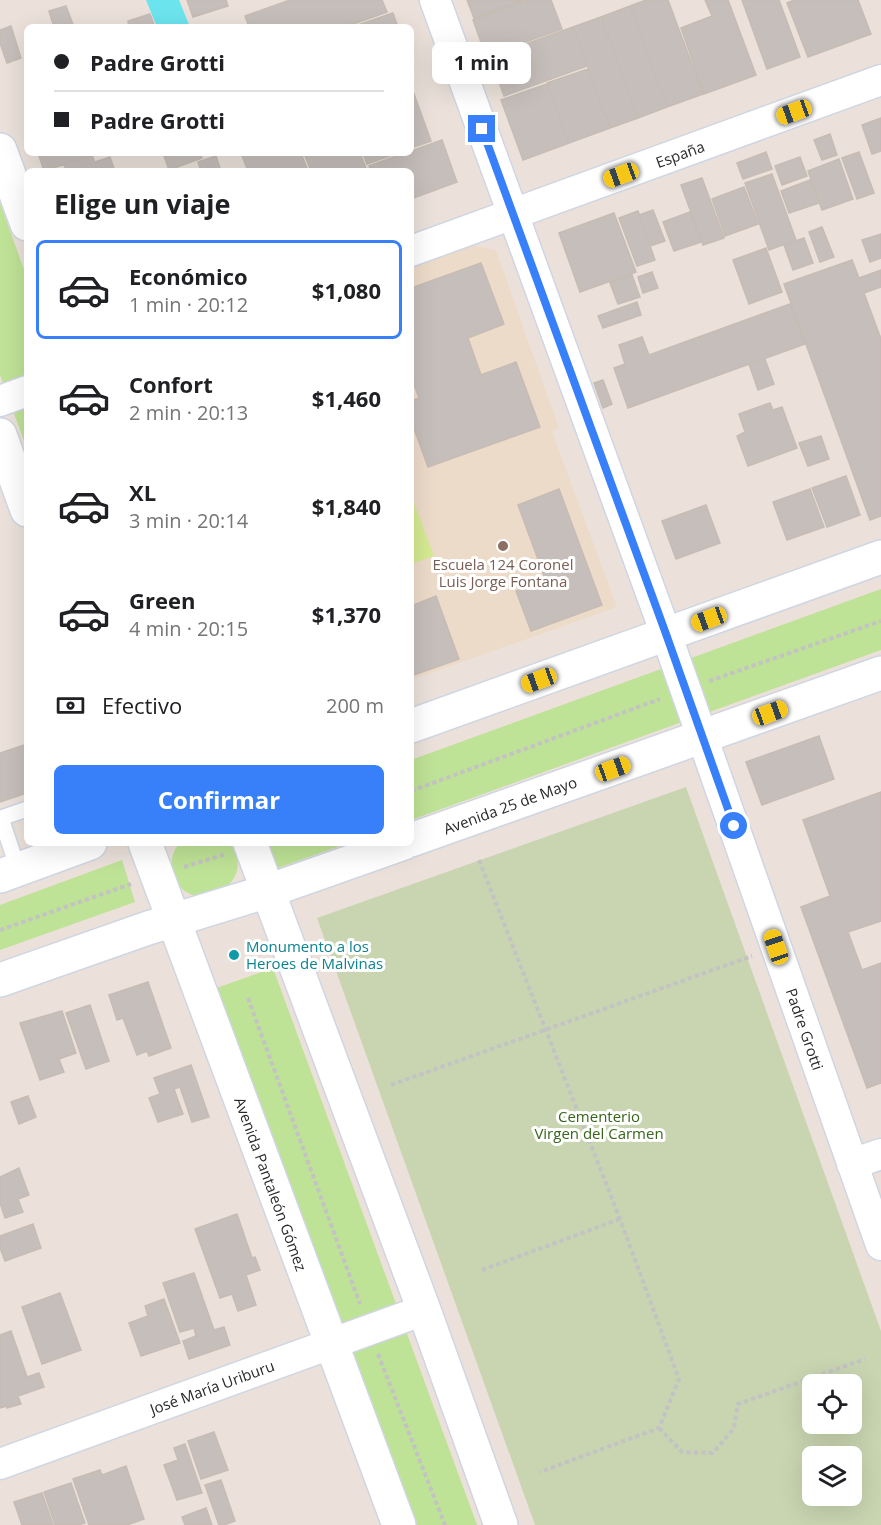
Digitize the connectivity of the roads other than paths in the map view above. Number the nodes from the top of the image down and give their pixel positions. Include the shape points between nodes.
1 (435, 0) edge
2 (881, 80) edge
3 (0, 150) edge
4 (513, 215) junction
5 (24, 216) edge
6 (414, 250) edge
7 (24, 392) edge
8 (0, 401) edge
9 (0, 435) edge
10 (24, 502) edge
11 (881, 557) edge
12 (666, 634) junction
13 (881, 673) edge
14 (414, 725) edge
15 (702, 737) junction
16 (24, 810) edge
17 (414, 839) edge
18 (82, 846) edge
19 (146, 846) edge
20 (251, 846) edge
21 (396, 846) edge
22 (9, 873) edge
23 (268, 891) junction
24 (173, 920) junction
25 (0, 980) edge
26 (881, 1154) edge
27 (852, 1164) junction
28 (881, 1245) edge
29 (424, 1310) junction
30 (330, 1344) junction
31 (0, 1464) edge
32 (399, 1525) edge
33 (501, 1525) edge

1 - 4 street, Padre Grotti
2 - 4 street, España
3 - 5 main road
4 - 6 street, España
4 - 12 street, Padre Grotti
7 - 8 street
9 - 10 main road
11 - 12 main road
12 - 14 main road
12 - 15 street, Padre Grotti
13 - 15 main road, Avenida 25 de Mayo
15 - 17 main road, Avenida 25 de Mayo
15 - 27 street, Padre Grotti
16 - 22 lane via 0,818
18 - 22 main road
19 - 24 main road, Avenida Pantaleón Gómez
20 - 23 main road
21 - 23 main road
23 - 24 main road
23 - 29 main road
24 - 25 main road
24 - 30 main road, Avenida Pantaleón Gómez
26 - 27 street
27 - 28 street, Padre Grotti
29 - 30 street, José María Uriburu
29 - 33 main road
30 - 31 street, José María Uriburu
30 - 32 main road, Avenida Pantaleón Gómez

